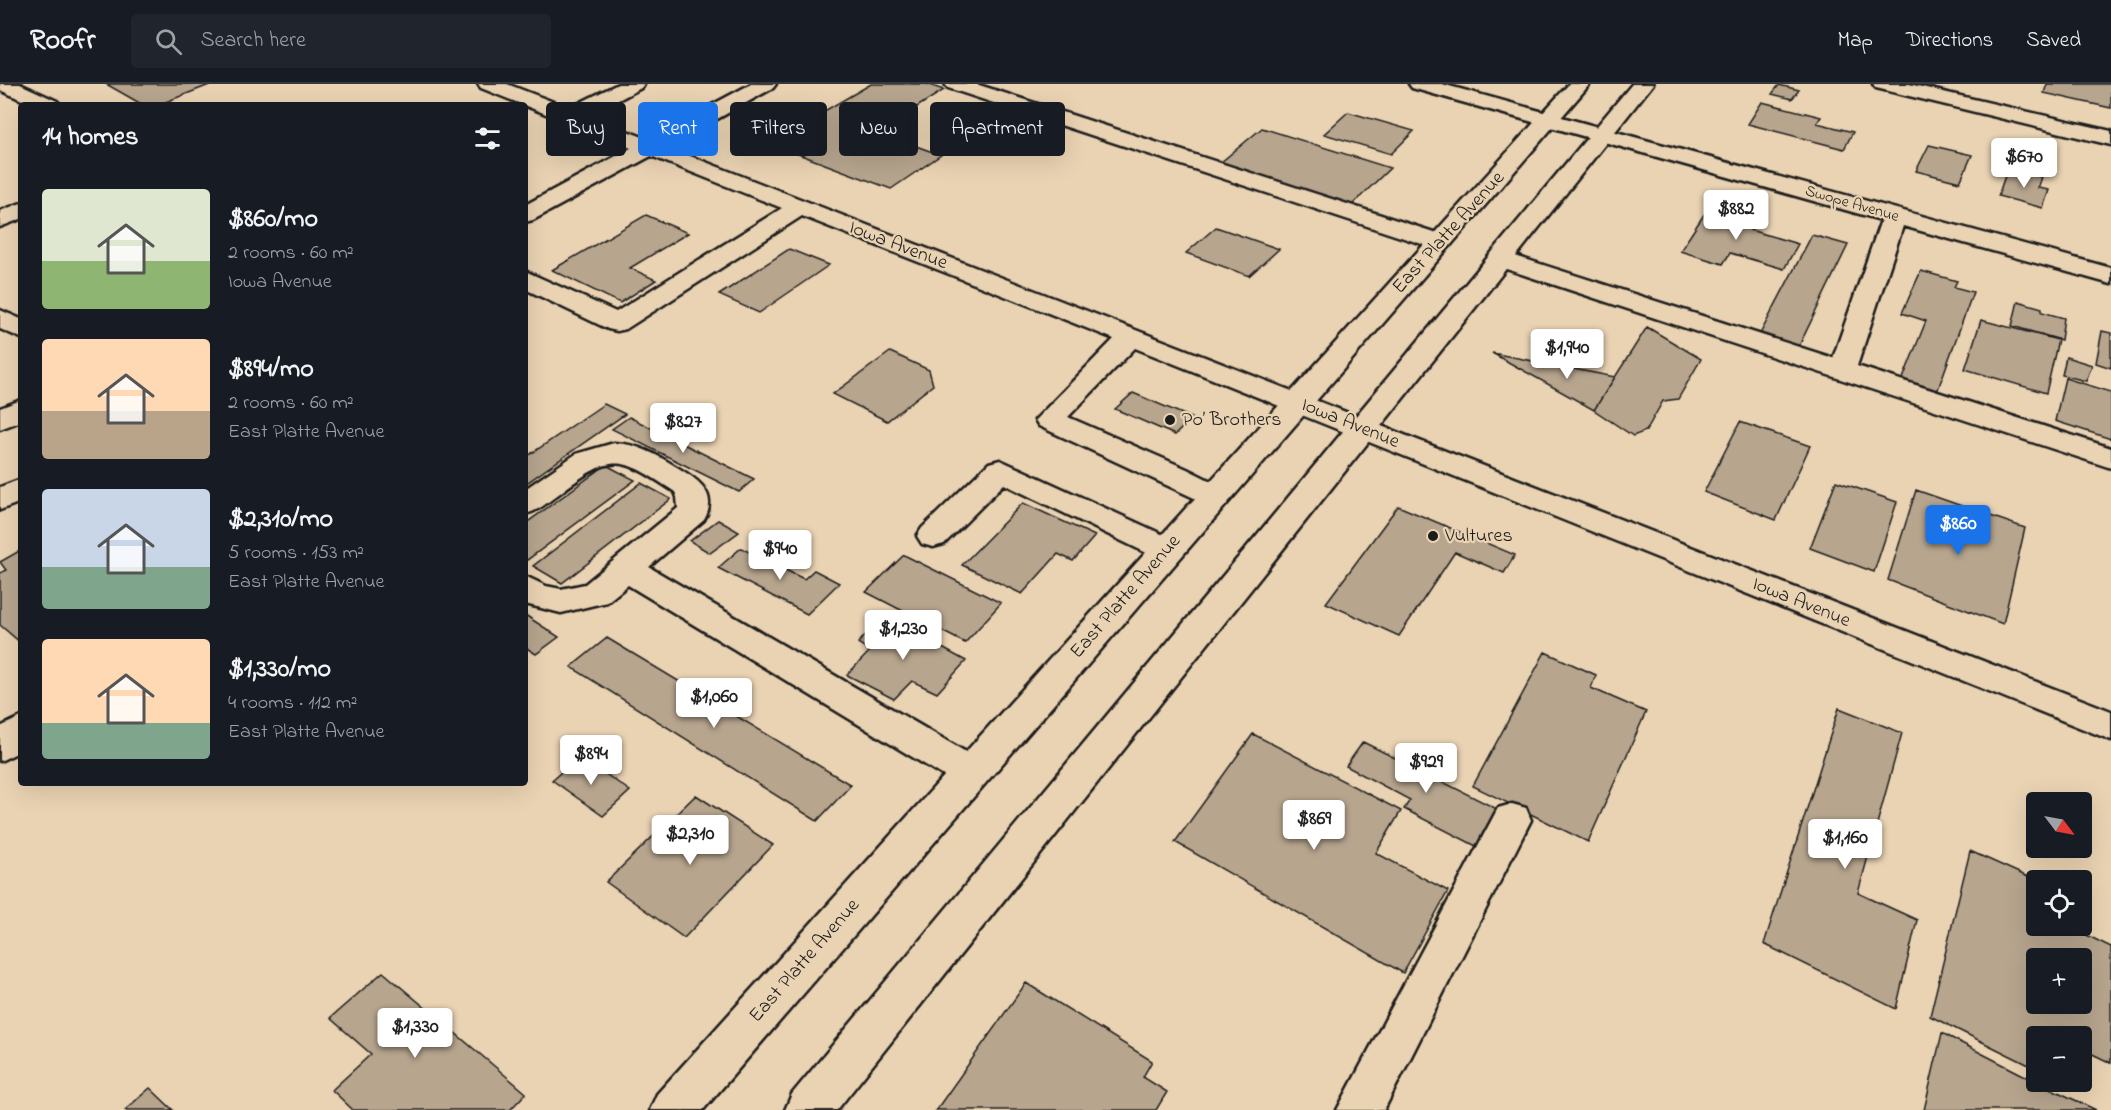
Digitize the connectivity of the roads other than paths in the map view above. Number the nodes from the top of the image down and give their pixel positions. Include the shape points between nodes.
1 (3, 84) edge
2 (488, 84) edge
3 (634, 84) edge
4 (766, 84) edge
5 (955, 84) edge
6 (1419, 84) edge
7 (1580, 84) edge
8 (1643, 84) edge
9 (1883, 84) edge
10 (43, 102) edge
11 (598, 102) edge
12 (546, 107) edge
13 (718, 110) edge
14 (1549, 120) junction
15 (1602, 135) junction
16 (2111, 138) edge
17 (638, 154) edge
18 (670, 156) edge
19 (799, 207) junction
20 (18, 211) edge
21 (528, 213) edge
22 (1894, 216) junction
23 (0, 220) edge
24 (1440, 242) junction
25 (1500, 259) junction
26 (2111, 276) edge
27 (528, 280) edge
28 (0, 318) edge
29 (18, 328) edge
30 (1131, 337) junction
31 (1842, 370) junction
32 (1298, 402) junction
33 (18, 411) edge
34 (0, 420) edge
35 (1361, 429) junction
36 (2111, 458) edge
37 (18, 491) edge
38 (1216, 496) junction
39 (0, 500) edge
40 (528, 502) edge
41 (933, 536) dead end
42 (1168, 550) junction
43 (627, 569) junction
44 (528, 590) edge
45 (2111, 726) edge
46 (18, 734) edge
47 (0, 746) edge
48 (970, 773) junction
49 (1512, 820) dead end
50 (673, 1110) edge
51 (808, 1110) edge
52 (1360, 1110) edge

1 - 10 main road
2 - 12 main road, Iowa Avenue
3 - 11 main road
4 - 13 main road
5 - 24 main road
6 - 14 main road, Swope Avenue
7 - 14 main road, East Platte Avenue
8 - 15 main road
9 - 16 main road
14 - 15 main road, Swope Avenue
14 - 24 main road, East Platte Avenue
15 - 22 main road, Swope Avenue
15 - 25 main road
17 - 21 main road
18 - 19 main road, Iowa Avenue
19 - 27 main road via 617,323
19 - 30 main road, Iowa Avenue
20 - 23 main road
22 - 26 main road, Swope Avenue
22 - 31 main road
24 - 32 main road, East Platte Avenue
25 - 31 main road
25 - 35 main road
28 - 29 main road
30 - 32 main road, Iowa Avenue
30 - 38 main road via 1049,420
31 - 36 main road
32 - 35 main road, Iowa Avenue
32 - 38 main road, East Platte Avenue
33 - 34 main road
35 - 45 main road, Iowa Avenue
35 - 51 main road
37 - 39 main road
38 - 42 main road, East Platte Avenue
40 - 43 main road via 585,461 610,453 627,453 688,486 694,497 693,512
41 - 42 main road via 1000,470
42 - 48 main road, East Platte Avenue
43 - 44 main road via 595,594 561,601
43 - 48 main road
46 - 47 main road
48 - 50 main road, East Platte Avenue
49 - 52 main road

